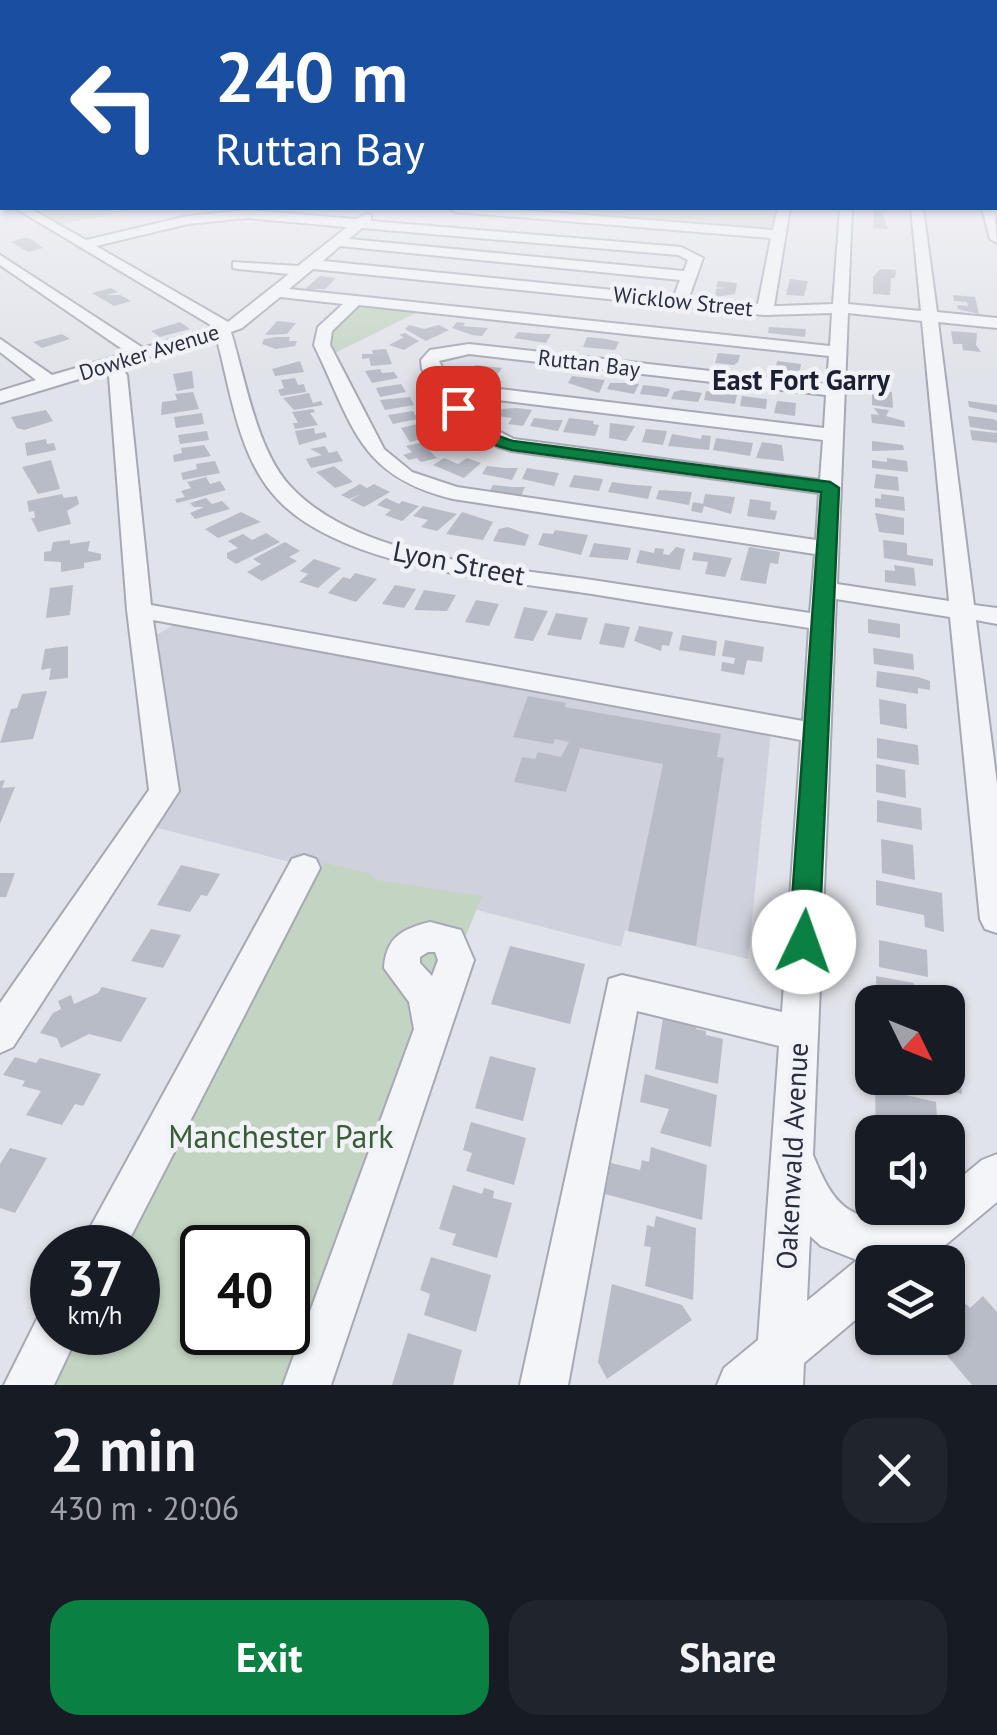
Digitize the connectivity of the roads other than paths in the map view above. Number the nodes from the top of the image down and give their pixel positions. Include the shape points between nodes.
1 (87, 245) edge
2 (335, 245) edge
3 (365, 245) edge
4 (608, 245) edge
5 (776, 245) edge
6 (844, 245) edge
7 (921, 245) edge
8 (0, 259) edge
9 (238, 266) dead end
10 (306, 268) junction
11 (688, 276) junction
12 (278, 292) junction
13 (355, 301) junction
14 (680, 301) junction
15 (841, 308) junction
16 (765, 310) junction
17 (929, 316) junction
18 (997, 324) edge
19 (221, 331) junction
20 (0, 344) edge
21 (838, 352) junction
22 (141, 354) junction
23 (109, 364) junction
24 (49, 382) junction
25 (446, 388) junction
26 (836, 391) junction
27 (0, 398) edge
28 (834, 436) junction
29 (830, 488) junction
30 (827, 549) junction
31 (823, 606) junction
32 (139, 610) junction
33 (962, 611) junction
34 (997, 616) edge
35 (816, 733) junction
36 (304, 868) dead end
37 (997, 920) edge
38 (432, 1028) dead end
39 (799, 1033) junction
40 (0, 1035) edge
41 (792, 1152) junction
42 (997, 1175) edge
43 (113, 1225) edge
44 (874, 1245) edge
45 (913, 1245) edge
46 (855, 1294) edge
47 (44, 1355) edge
48 (780, 1369) edge
49 (28, 1385) edge
50 (307, 1385) edge
51 (544, 1385) edge
52 (741, 1385) edge

1 - 19 street via 221,324
2 - 10 street, Dowker Avenue
3 - 11 street
4 - 11 street via 695,256
5 - 16 street
6 - 15 street, Oakenwald Avenue
7 - 17 street
8 - 22 street
9 - 10 street, Wicklow Street
10 - 12 street, Dowker Avenue
10 - 14 street, Wicklow Street
11 - 14 street
12 - 13 street
12 - 19 street, Dowker Avenue
13 - 21 street
13 - 30 street via 324,330 322,346 376,452 405,476 454,493
14 - 16 street, Wicklow Street
15 - 16 street, Wicklow Street
15 - 17 street, Wicklow Street
15 - 21 street, Oakenwald Avenue
17 - 18 street, Wicklow Street
17 - 33 street
19 - 22 street, Dowker Avenue
19 - 31 street, Lyon Street via 266,470 294,503 346,535 466,568
20 - 24 street
21 - 26 street, Oakenwald Avenue
22 - 23 street, Dowker Avenue
23 - 24 street, Dowker Avenue
23 - 32 street via 118,375
24 - 27 street, Dowker Avenue
25 - 26 street, Ruttan Bay via 430,360 469,349
25 - 28 street
25 - 29 street via 471,428 512,446
26 - 28 street, Oakenwald Avenue
28 - 29 street, Oakenwald Avenue
29 - 30 street, Oakenwald Avenue
30 - 31 street, Oakenwald Avenue
31 - 33 street, Lyon Street
31 - 35 street, Oakenwald Avenue
32 - 35 street
32 - 40 street via 164,791
33 - 34 street, Lyon Street
33 - 37 street
35 - 39 street, Oakenwald Avenue
36 - 43 street
38 - 50 street
39 - 41 street, Oakenwald Avenue
39 - 51 street via 622,991
41 - 44 street via 810,1207 837,1231
41 - 48 street, Oakenwald Avenue
42 - 45 street
46 - 48 street
47 - 49 street
48 - 52 street

